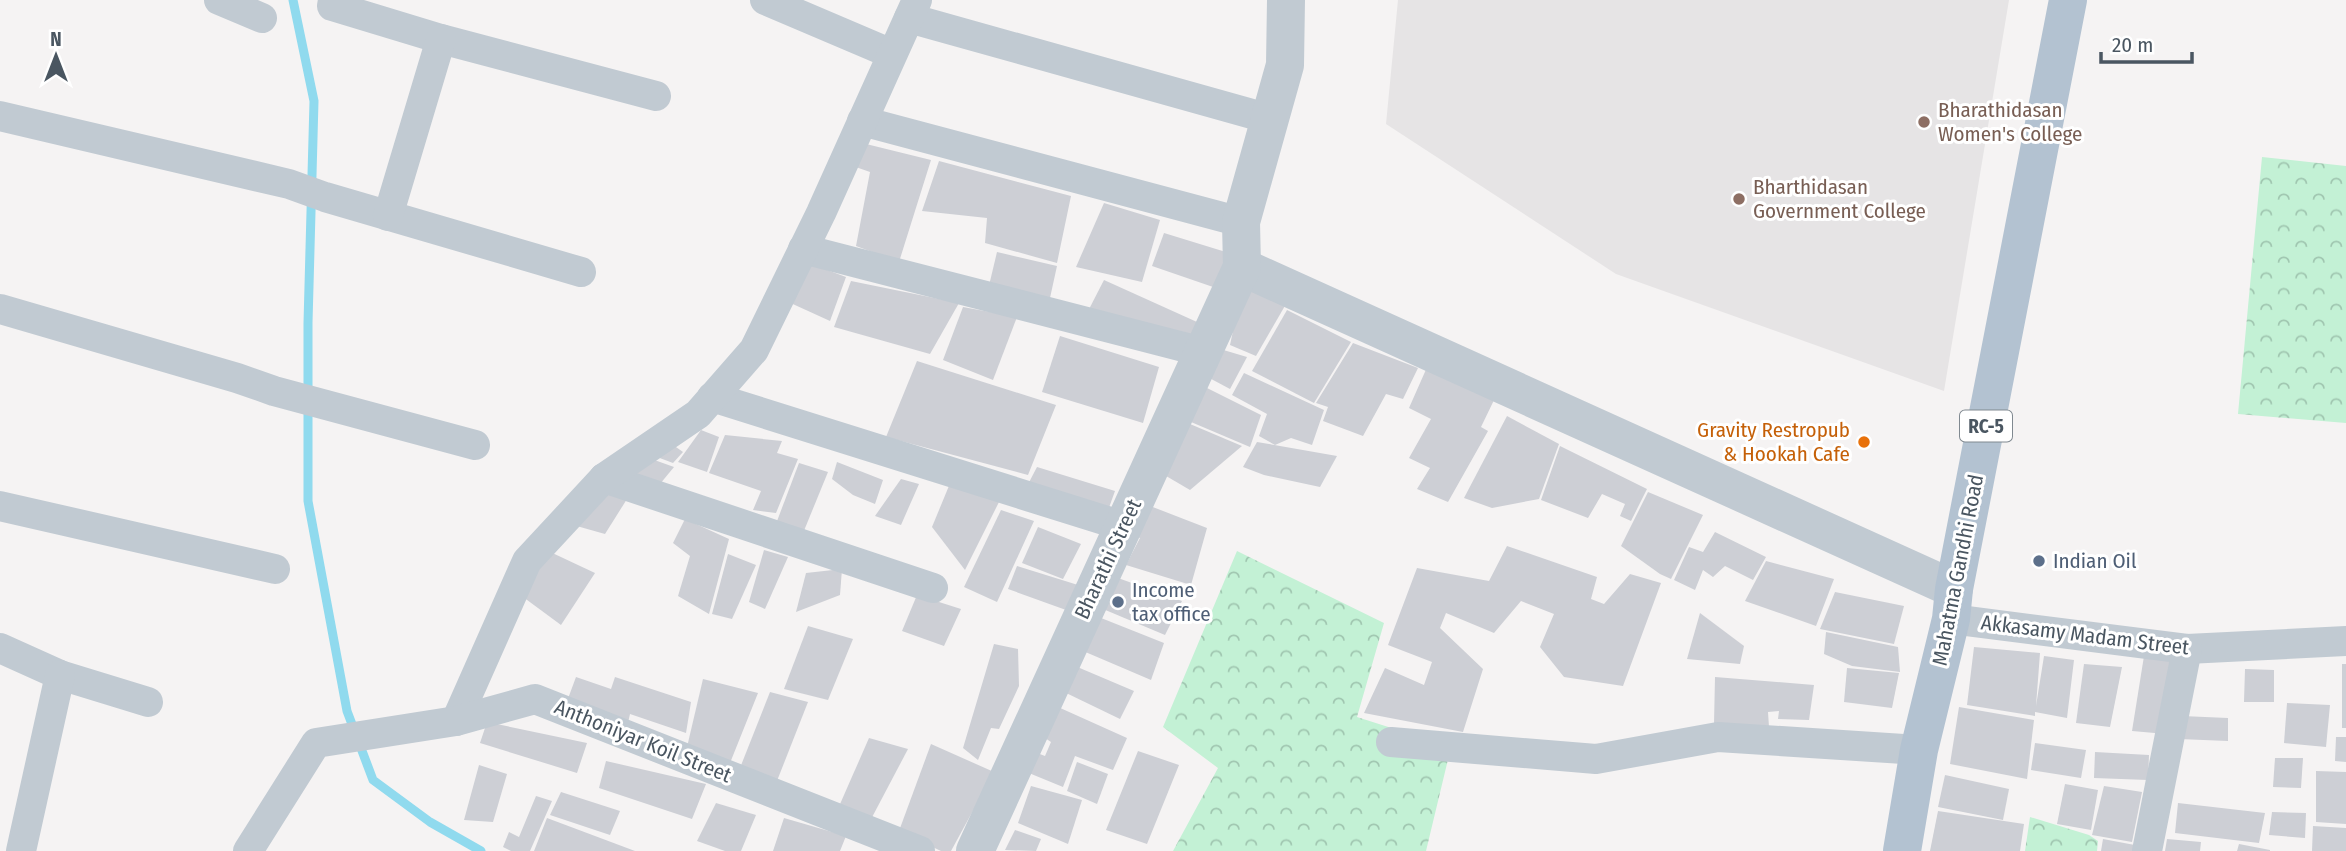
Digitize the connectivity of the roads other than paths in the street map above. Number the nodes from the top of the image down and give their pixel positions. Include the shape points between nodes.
1 (219, 0) edge
2 (334, 0) edge
3 (765, 0) edge
4 (1286, 0) edge
5 (2068, 0) edge
6 (913, 9) edge
7 (262, 18) dead end
8 (441, 39) junction
9 (892, 54) junction
10 (656, 96) dead end
11 (0, 116) edge
12 (1270, 119) junction
13 (862, 121) junction
14 (388, 216) junction
15 (1241, 222) junction
16 (803, 250) junction
17 (1242, 267) junction
18 (581, 272) dead end
19 (0, 309) edge
20 (1203, 352) junction
21 (712, 397) junction
22 (475, 445) dead end
23 (604, 478) junction
24 (0, 506) edge
25 (1123, 526) junction
26 (275, 569) dead end
27 (933, 589) dead end
28 (1953, 604) junction
29 (2346, 641) edge
30 (0, 648) edge
31 (2188, 649) junction
32 (60, 675) junction
33 (148, 702) dead end
34 (456, 721) junction
35 (1391, 742) dead end
36 (1919, 750) junction
37 (21, 851) edge
38 (248, 851) edge
39 (920, 851) edge
40 (975, 851) edge
41 (1902, 851) edge
42 (2147, 851) edge

1 - 7 street
2 - 8 street via 332,6
3 - 9 street
4 - 12 street via 1285,65
5 - 28 main road, Mahatma Gandhi Road / RC-5
6 - 9 street
6 - 12 street
8 - 10 street
8 - 14 street
9 - 13 street
11 - 14 street via 289,184
12 - 15 street
13 - 15 street
13 - 16 street
14 - 18 street
15 - 17 street
16 - 20 street
16 - 21 street via 754,350
17 - 20 street, Bharathi Street
17 - 28 street
19 - 22 street
20 - 25 street, Bharathi Street
21 - 23 street via 698,414
21 - 25 street
23 - 27 street
23 - 34 street via 527,561
24 - 26 street
25 - 40 street, Bharathi Street
28 - 31 street, Akkasamy Madam Street
28 - 36 main road, Mahatma Gandhi Road / RC-5
29 - 31 street, Akkasamy Madam Street
30 - 32 street
31 - 42 street
32 - 33 street
32 - 37 street
34 - 38 street, Anthoniyar Koil Street via 316,743
34 - 39 street, Anthoniyar Koil Street via 535,699
35 - 36 street via 1596,760 1718,737
36 - 41 main road, Mahatma Gandhi Road / RC-5

